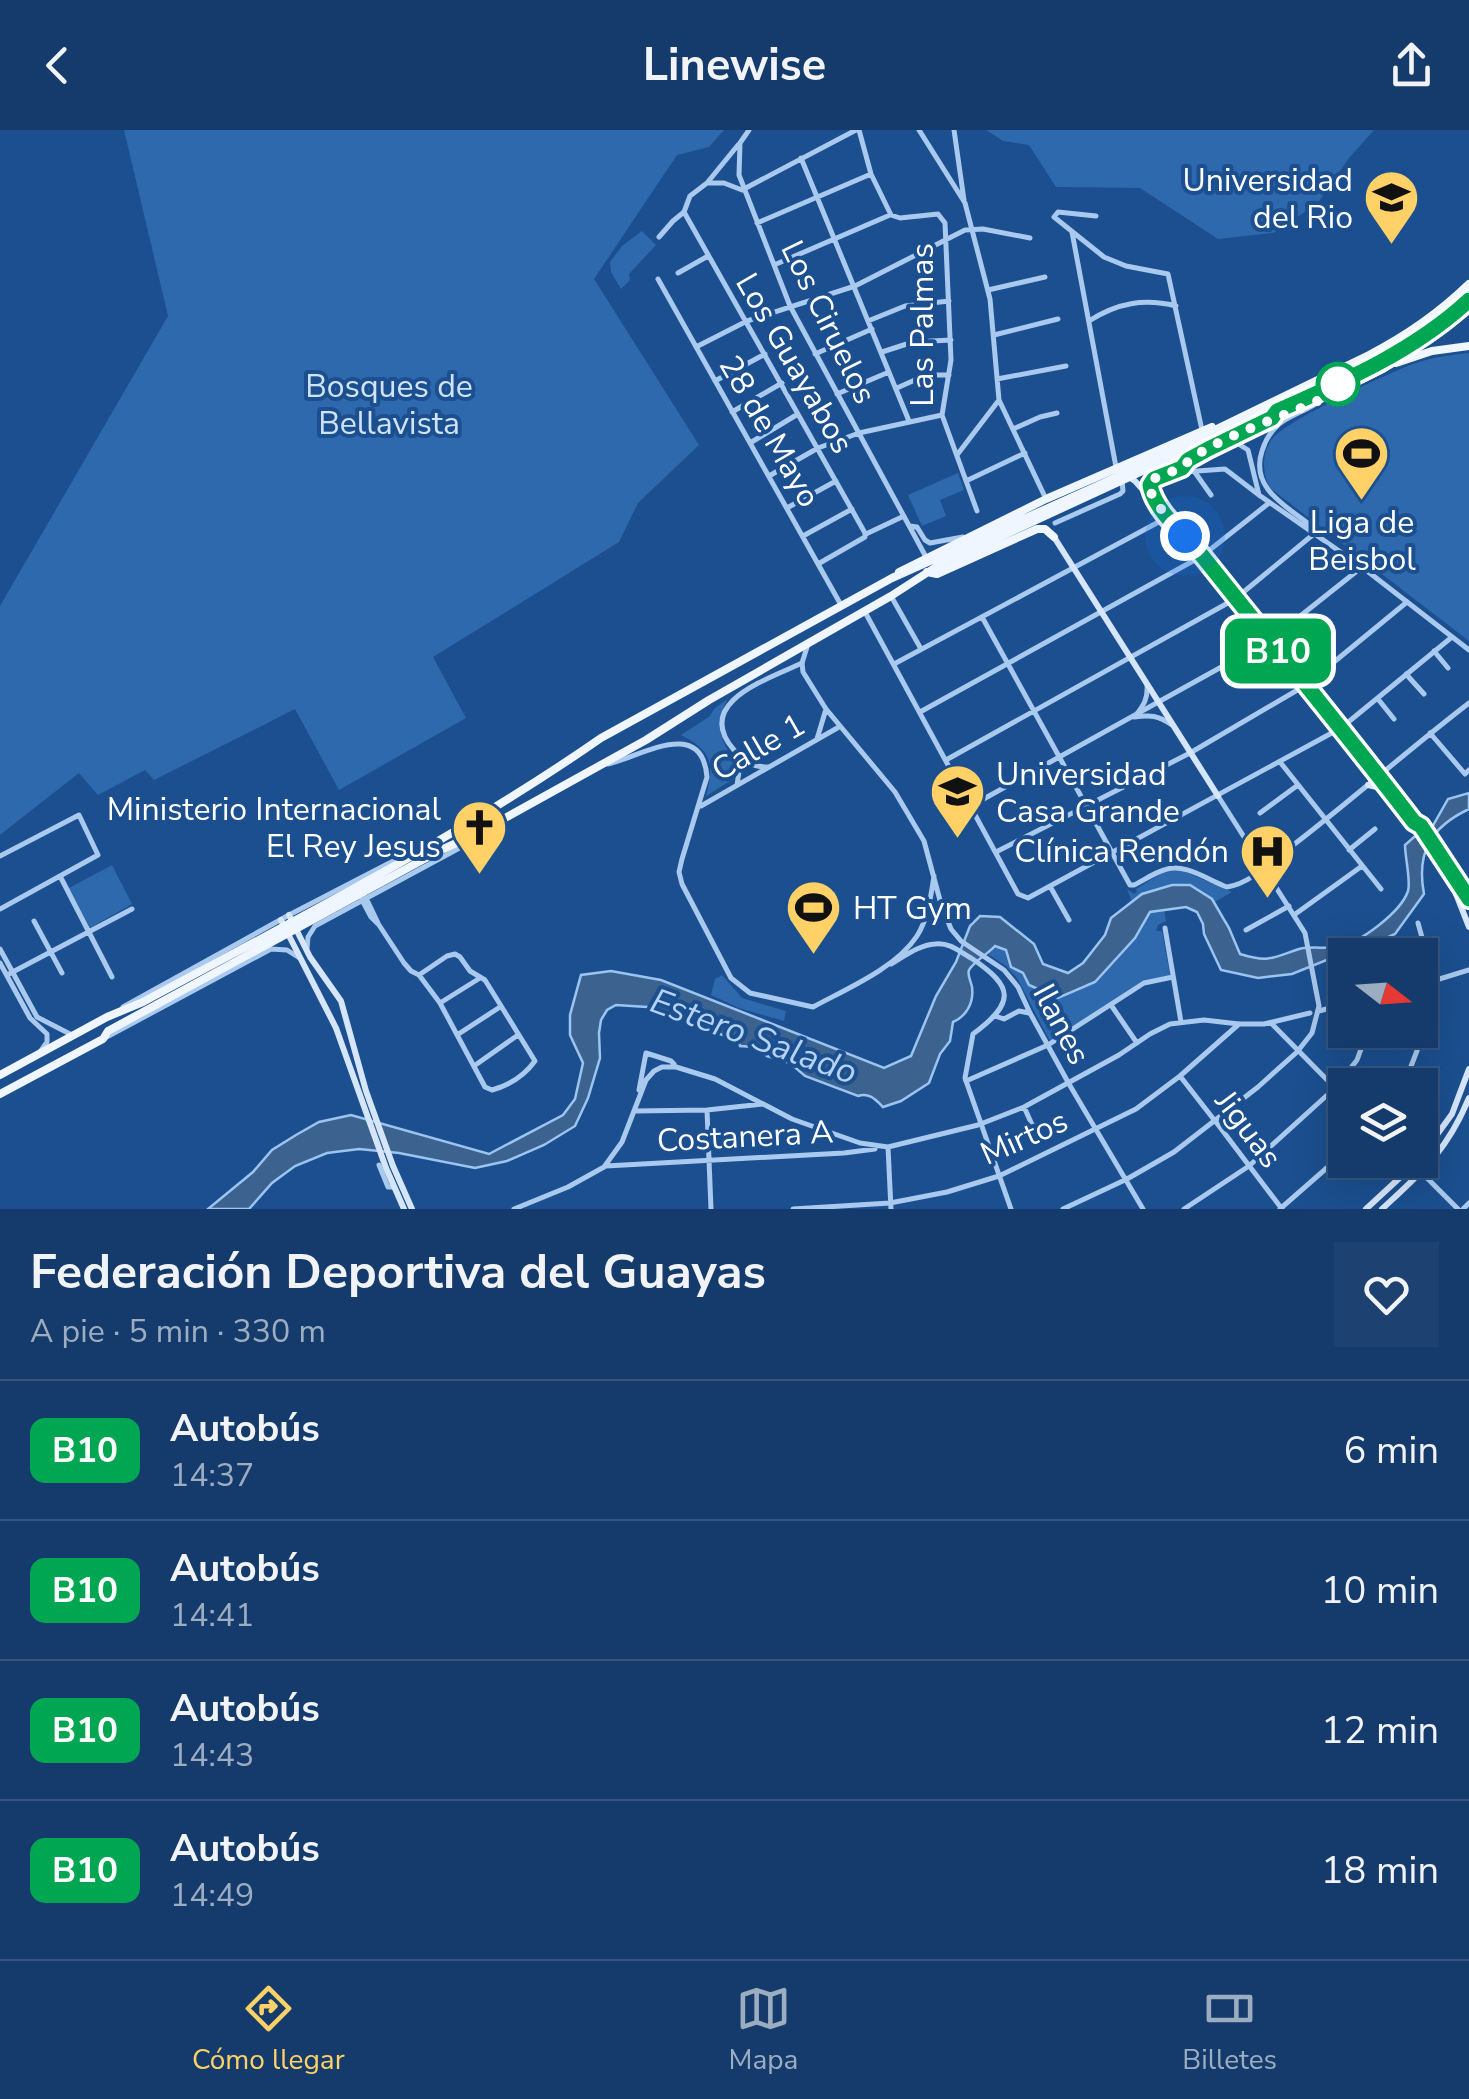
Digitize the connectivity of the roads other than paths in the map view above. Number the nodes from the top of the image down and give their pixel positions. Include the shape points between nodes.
1 (858, 130) edge
2 (919, 130) edge
3 (954, 130) edge
4 (750, 131) edge
5 (740, 143) junction
6 (802, 158) junction
7 (871, 174) junction
8 (707, 183) junction
9 (742, 190) junction
10 (818, 196) junction
11 (965, 204) junction
12 (684, 212) junction
13 (891, 215) junction
14 (1096, 216) dead end
15 (756, 224) junction
16 (972, 229) junction
17 (1072, 229) junction
18 (659, 237) dead end
19 (1030, 238) dead end
20 (946, 239) junction
21 (836, 240) junction
22 (708, 256) junction
23 (774, 266) junction
24 (678, 274) dead end
25 (1044, 277) dead end
26 (658, 279) dead end
27 (1469, 284) edge
28 (855, 286) junction
29 (988, 290) junction
30 (949, 301) junction
31 (790, 306) junction
32 (1176, 306) junction
33 (1469, 306) edge
34 (1058, 319) dead end
35 (747, 321) junction
36 (868, 321) junction
37 (1088, 322) junction
38 (872, 329) junction
39 (994, 335) junction
40 (951, 340) junction
41 (1469, 346) edge
42 (696, 347) junction
43 (882, 352) junction
44 (765, 354) junction
45 (815, 354) junction
46 (1066, 366) dead end
47 (1383, 369) junction
48 (890, 372) junction
49 (950, 375) junction
50 (997, 379) junction
51 (715, 380) junction
52 (782, 383) junction
53 (897, 388) junction
54 (837, 394) junction
55 (1325, 398) junction
56 (1000, 400) junction
57 (732, 412) junction
58 (1058, 413) dead end
59 (798, 414) junction
60 (942, 415) junction
61 (1272, 418) junction
62 (909, 422) junction
63 (1013, 428) junction
64 (859, 433) junction
65 (1204, 436) junction
66 (1230, 439) junction
67 (750, 443) junction
68 (818, 448) junction
69 (1025, 454) junction
70 (956, 455) junction
71 (1144, 456) junction
72 (1188, 460) junction
73 (1194, 471) junction
74 (1167, 474) junction
75 (769, 476) junction
76 (1125, 478) junction
77 (836, 480) junction
78 (966, 480) junction
79 (1076, 486) junction
80 (1212, 495) dead end
81 (1260, 495) junction
82 (1046, 499) junction
83 (1269, 503) junction
84 (787, 508) junction
85 (852, 509) junction
86 (1055, 510) junction
87 (977, 512) dead end
88 (1018, 512) junction
89 (1165, 513) junction
90 (904, 516) junction
91 (1055, 523) dead end
92 (910, 526) junction
93 (1030, 532) junction
94 (1315, 533) junction
95 (866, 535) junction
96 (803, 536) junction
97 (968, 536) junction
98 (1054, 537) junction
99 (1202, 556) junction
100 (932, 561) junction
101 (818, 564) junction
102 (1073, 567) junction
103 (1362, 567) junction
104 (927, 572) junction
105 (891, 596) junction
106 (1235, 599) junction
107 (1407, 602) junction
108 (842, 605) junction
109 (865, 611) junction
110 (1102, 612) junction
111 (982, 617) junction
112 (1452, 636) junction
113 (1270, 640) junction
114 (808, 644) junction
115 (921, 650) junction
116 (1469, 650) edge
117 (1434, 651) junction
118 (1130, 657) junction
119 (802, 662) junction
120 (894, 664) junction
121 (1007, 664) junction
122 (1448, 668) dead end
123 (1406, 674) junction
124 (1148, 684) junction
125 (1306, 685) junction
126 (1424, 694) dead end
127 (1378, 699) junction
128 (1160, 703) junction
129 (1469, 703) edge
130 (826, 709) junction
131 (1033, 711) junction
132 (920, 712) junction
133 (1134, 718) junction
134 (1394, 719) dead end
135 (840, 726) junction
136 (1174, 726) junction
137 (1341, 728) junction
138 (1430, 733) junction
139 (818, 739) junction
140 (1190, 752) junction
141 (742, 758) junction
142 (1059, 758) junction
143 (946, 760) junction
144 (1280, 762) junction
145 (598, 765) junction
146 (768, 767) junction
147 (1467, 772) edge
148 (1379, 776) junction
149 (737, 785) junction
150 (1298, 786) junction
151 (1368, 786) junction
152 (1390, 790) junction
153 (1218, 796) junction
154 (971, 806) junction
155 (1086, 807) junction
156 (698, 808) junction
157 (1260, 812) dead end
158 (1325, 821) junction
159 (1375, 829) dead end
160 (476, 834) junction
161 (447, 835) junction
162 (1350, 850) junction
163 (996, 852) junction
164 (1111, 854) junction
165 (0, 856) edge
166 (415, 860) junction
167 (1362, 866) junction
168 (1264, 868) junction
169 (934, 873) junction
170 (60, 876) junction
171 (1458, 883) junction
172 (1050, 887) junction
173 (1381, 889) dead end
174 (1468, 897) edge
175 (364, 899) junction
176 (1459, 899) junction
177 (317, 901) junction
178 (1289, 906) junction
179 (0, 909) edge
180 (132, 909) dead end
181 (1294, 915) junction
182 (289, 916) junction
183 (326, 919) junction
184 (34, 920) dead end
185 (281, 920) junction
186 (1069, 920) dead end
187 (1418, 923) dead end
188 (1469, 927) edge
189 (1165, 928) dead end
190 (263, 930) junction
191 (1246, 930) dead end
192 (89, 932) junction
193 (1422, 938) edge
194 (0, 949) edge
195 (271, 950) junction
196 (52, 953) junction
197 (306, 960) junction
198 (0, 963) edge
199 (879, 970) junction
200 (1469, 970) edge
201 (62, 973) dead end
202 (10, 974) junction
203 (419, 974) junction
204 (1438, 976) edge
205 (112, 977) dead end
206 (480, 977) junction
207 (1173, 977) junction
208 (189, 982) junction
209 (336, 991) junction
210 (321, 1000) junction
211 (440, 1003) junction
212 (1112, 1005) junction
213 (500, 1007) junction
214 (345, 1009) junction
215 (1328, 1009) edge
216 (1319, 1011) junction
217 (1310, 1013) dead end
218 (1030, 1014) junction
219 (995, 1016) junction
220 (107, 1017) junction
221 (332, 1018) junction
222 (1182, 1022) junction
223 (1271, 1022) junction
224 (1240, 1024) junction
225 (72, 1035) junction
226 (457, 1035) junction
227 (518, 1035) junction
228 (103, 1039) junction
229 (1136, 1044) junction
230 (1048, 1045) junction
231 (1297, 1052) junction
232 (38, 1054) junction
233 (474, 1066) junction
234 (676, 1067) junction
235 (1469, 1072) edge
236 (0, 1075) edge
237 (1180, 1076) junction
238 (966, 1081) junction
239 (1328, 1081) edge
240 (1068, 1084) junction
241 (363, 1092) junction
242 (640, 1092) junction
243 (0, 1094) edge
244 (1328, 1094) edge
245 (1469, 1098) edge
246 (766, 1104) junction
247 (1024, 1107) junction
248 (707, 1110) junction
249 (634, 1111) junction
250 (1216, 1122) junction
251 (982, 1124) junction
252 (1095, 1129) junction
253 (1034, 1131) dead end
254 (1438, 1132) edge
255 (888, 1147) junction
256 (1438, 1154) edge
257 (709, 1161) junction
258 (386, 1166) junction
259 (604, 1166) junction
260 (1249, 1166) junction
261 (1328, 1167) edge
262 (999, 1176) junction
263 (1398, 1178) edge
264 (1416, 1178) edge
265 (1428, 1178) edge
266 (1127, 1179) junction
267 (1469, 1202) edge
268 (891, 1206) edge
269 (404, 1209) edge
270 (412, 1209) edge
271 (514, 1209) edge
272 (711, 1209) edge
273 (793, 1209) edge
274 (801, 1209) edge
275 (1010, 1209) edge
276 (1064, 1209) edge
277 (1144, 1209) edge
278 (1184, 1209) edge
279 (1281, 1209) edge
280 (1366, 1209) edge
281 (1382, 1209) edge
282 (1460, 1209) edge

1 - 6 street
1 - 7 street, Las Palmas
2 - 11 street
3 - 11 street
4 - 5 street
5 - 8 street
5 - 9 street, Los Ciruelos
6 - 9 street
6 - 10 street
7 - 10 street
7 - 13 street, Las Palmas
8 - 9 street
8 - 12 street via 690,196
9 - 15 street, Los Ciruelos
10 - 15 street
10 - 21 street
11 - 16 street
12 - 18 street
12 - 22 street, Los Guayabos
13 - 20 street, Las Palmas via 941,216
13 - 21 street
14 - 17 street via 1055,214
15 - 23 street, Los Ciruelos
16 - 19 street
16 - 20 street
16 - 29 street
17 - 32 street via 1104,257 1168,274
17 - 37 street
20 - 28 street
20 - 30 street, Las Palmas
21 - 23 street
21 - 28 street
22 - 24 street
22 - 35 street, Los Guayabos
23 - 31 street, Los Ciruelos
25 - 29 street
26 - 42 street, 28 de Mayo
27 - 65 main road via 1398,340
28 - 31 street
28 - 36 street
29 - 39 street
30 - 36 street via 906,306
30 - 40 street, Las Palmas
31 - 35 street
31 - 45 street, Los Ciruelos
32 - 37 street via 1134,302
32 - 65 street
33 - 47 main road
34 - 39 street
35 - 42 street
35 - 44 street, Los Guayabos
36 - 38 street
37 - 76 street
38 - 43 street
38 - 45 street
39 - 50 street
40 - 43 street
40 - 49 street, Las Palmas
41 - 47 main road
42 - 51 street, 28 de Mayo
43 - 48 street
44 - 51 street
44 - 52 street, Los Guayabos
45 - 54 street, Los Ciruelos
46 - 50 street
47 - 55 main road
48 - 53 street
48 - 54 street
49 - 53 street via 926,375
49 - 60 street, Las Palmas
50 - 56 street
51 - 57 street, 28 de Mayo
52 - 57 street
52 - 59 street, Los Guayabos
53 - 62 street
54 - 64 street, Los Ciruelos
55 - 61 main road
55 - 94 street via 1280,423 1259,467 1271,495
56 - 63 street
56 - 70 street
57 - 67 street, 28 de Mayo
58 - 63 street
59 - 67 street
59 - 68 street, Los Guayabos
60 - 62 street
60 - 70 street, Las Palmas
61 - 65 main road
61 - 66 main road
62 - 64 street
63 - 69 street
64 - 68 street
64 - 90 street, Los Ciruelos
65 - 71 main road
65 - 100 main road
66 - 72 main road
66 - 81 street via 1248,450
67 - 75 street, 28 de Mayo
68 - 75 street
68 - 77 street, Los Guayabos
69 - 78 street
69 - 82 street
70 - 78 street, Las Palmas
71 - 72 main road via 1148,474
71 - 76 main road
72 - 74 main road
73 - 74 street
73 - 80 street
73 - 81 street via 1225,469
74 - 89 main road via 1150,485
75 - 84 street, 28 de Mayo
76 - 79 main road
76 - 86 main road
76 - 89 main road
76 - 91 street via 1120,494
77 - 84 street
77 - 85 street, Los Guayabos
78 - 87 street, Las Palmas
79 - 82 main road
79 - 86 main road
81 - 83 street
82 - 88 main road
83 - 94 street
83 - 99 street
84 - 96 street, 28 de Mayo
85 - 95 street, Los Guayabos
85 - 96 street
86 - 98 main road
88 - 93 main road via 1031,518
88 - 97 main road
89 - 99 main road
89 - 102 street
90 - 92 street, Los Ciruelos
90 - 95 street
92 - 97 street via 930,542
92 - 100 street, Los Ciruelos
93 - 98 main road via 1041,528
93 - 104 main road via 937,574
94 - 103 street
94 - 106 street
95 - 101 street
96 - 101 street, 28 de Mayo
97 - 100 main road
98 - 102 main road
99 - 106 main road
99 - 110 street
100 - 104 main road
100 - 108 main road
101 - 108 street, 28 de Mayo
102 - 110 main road
102 - 111 street
103 - 107 street
103 - 113 street
104 - 105 main road
105 - 109 main road
105 - 115 street
106 - 113 main road
106 - 118 street
107 - 112 street
107 - 125 street
108 - 161 main road via 601,738
109 - 114 main road
109 - 120 street
110 - 118 main road
110 - 121 street
111 - 115 street
111 - 121 street
112 - 116 street
112 - 117 street
113 - 125 main road
113 - 128 street
114 - 119 street
114 - 145 main road
115 - 120 street
117 - 122 street
117 - 123 street
118 - 124 main road
118 - 131 street
119 - 130 street
119 - 141 street via 726,706 721,725
120 - 132 street
121 - 131 street
121 - 132 street
123 - 126 street
123 - 127 street
124 - 128 main road
124 - 133 street
125 - 137 main road
125 - 140 street
127 - 134 street
127 - 137 street
128 - 133 street
128 - 136 main road
129 - 138 street
130 - 135 street
130 - 139 street
131 - 142 street
131 - 143 street
132 - 143 street
133 - 136 street via 1151,714
133 - 142 street
135 - 139 street, Calle 1
135 - 169 street via 894,792 924,841
136 - 140 main road
137 - 144 street
137 - 148 main road
138 - 147 street
138 - 148 street
139 - 146 street, Calle 1
140 - 153 main road
140 - 155 street
141 - 146 street
141 - 149 street
142 - 154 street
142 - 155 street
143 - 154 street
144 - 150 street
144 - 153 street
145 - 156 street via 670,743 694,748 707,777
145 - 160 main road
146 - 149 street, Calle 1
148 - 151 street
148 - 152 main road
149 - 156 street, Calle 1
150 - 157 street
150 - 158 street
151 - 152 main road
151 - 158 street
152 - 171 main road
153 - 164 street
153 - 168 street
154 - 163 street
155 - 163 street
155 - 164 street
156 - 199 street via 680,868 682,884 731,978 750,993 813,1007
158 - 162 street
158 - 168 street
159 - 162 street
160 - 166 main road
160 - 175 street
161 - 166 main road
161 - 177 street
162 - 167 street
163 - 172 street via 1024,898
164 - 168 street via 1130,885 1174,867 1234,886
164 - 172 street
165 - 170 street via 78,815 98,855
166 - 208 main road
167 - 173 street
167 - 181 street
168 - 178 street
169 - 199 street via 918,934
169 - 218 street, Ilanes via 960,941 1004,970
170 - 179 street
170 - 192 street
171 - 174 main road
171 - 176 main road
172 - 186 street
174 - 176 main road via 1461,890
175 - 183 street
175 - 203 street via 404,963
176 - 188 main road
177 - 182 street
177 - 183 street via 311,916
178 - 181 street
178 - 191 street
180 - 192 street
181 - 216 street via 1307,938
182 - 185 street
182 - 197 main road
183 - 197 street via 310,932
184 - 196 street
185 - 190 street
185 - 197 main road
187 - 193 street
189 - 207 street
190 - 195 street via 276,936
190 - 220 street
192 - 196 street
192 - 205 street
194 - 202 street
195 - 197 street
195 - 228 street
196 - 201 street
196 - 202 street
197 - 209 main road
197 - 210 main road
198 - 202 street
199 - 219 street via 923,946 946,944 1003,986
200 - 204 street
202 - 225 street via 37,1017
202 - 232 street via 30,1018 48,1034
203 - 206 street via 455,954
203 - 211 street
206 - 211 street
206 - 213 street
207 - 212 street via 1144,983
207 - 222 street
208 - 220 main road
208 - 228 main road
209 - 210 main road via 324,990
209 - 214 main road
210 - 221 main road
211 - 226 street
212 - 229 street
212 - 230 street
213 - 226 street
213 - 227 street
214 - 221 main road
214 - 241 main road
215 - 216 street
216 - 231 street
217 - 223 street
218 - 219 street
218 - 230 street, Ilanes
219 - 238 street via 973,1034
220 - 225 main road
221 - 241 main road
222 - 224 street
222 - 229 street, Costanera A via 1162,1026
223 - 224 street
223 - 231 street
224 - 237 street, Mirtos
225 - 232 main road
226 - 233 street
227 - 233 street
227 - 233 street via 535,1061 528,1072 492,1090
228 - 243 main road
229 - 240 street, Costanera A
230 - 238 street
230 - 240 street, Ilanes
231 - 239 street
231 - 250 street
232 - 236 main road
234 - 242 street via 654,1071
234 - 242 street via 646,1054
234 - 246 street
235 - 254 main road
237 - 250 street, Jiguas
237 - 252 street, Mirtos
238 - 251 street
240 - 247 street, Costanera A
240 - 252 street, Ilanes
241 - 258 main road
242 - 249 street
244 - 260 street
245 - 256 main road
246 - 248 street
246 - 255 street via 851,1140
247 - 251 street, Costanera A
247 - 253 street
248 - 249 street
248 - 257 street
249 - 259 street
250 - 260 street, Jiguas
250 - 266 street
251 - 255 street, Costanera A
251 - 262 street
252 - 262 street, Mirtos
252 - 266 street, Ilanes
255 - 257 street, Costanera A
255 - 268 street
257 - 259 street, Costanera A
257 - 272 street
258 - 269 main road
258 - 270 main road
259 - 271 street
260 - 278 street
260 - 279 street, Jiguas
261 - 279 street
262 - 268 street, Mirtos
262 - 275 street
263 - 280 main road
264 - 281 main road
265 - 282 street
266 - 276 street
266 - 277 street, Ilanes
267 - 282 street
268 - 274 street, Mirtos
273 - 274 street, Mirtos

